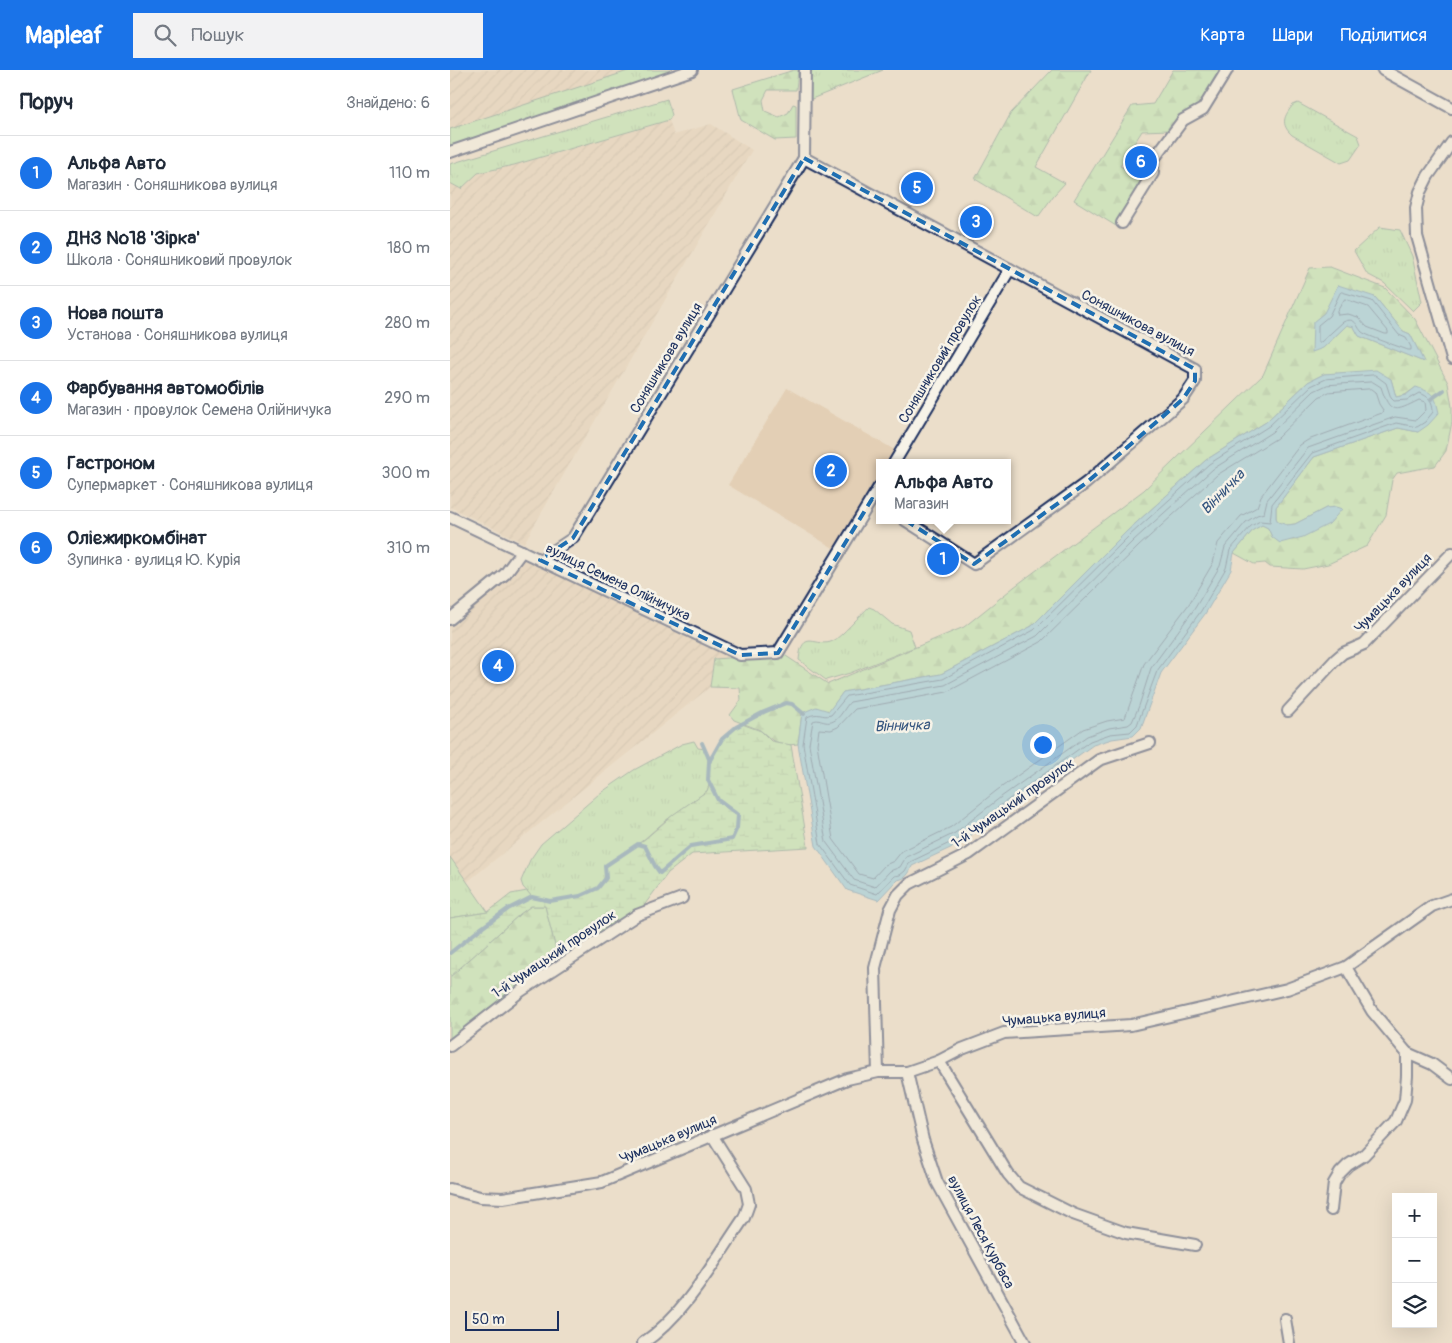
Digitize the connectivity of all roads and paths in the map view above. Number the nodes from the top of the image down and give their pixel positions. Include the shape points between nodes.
1 (692, 70) edge
2 (805, 70) edge
3 (1227, 70) edge
4 (1383, 70) edge
5 (1452, 108) edge
6 (1452, 142) edge
7 (450, 152) edge
8 (804, 158) junction
9 (1122, 223) dead end
10 (1010, 269) junction
11 (1452, 359) edge
12 (896, 459) edge
13 (876, 502) edge
14 (450, 517) edge
15 (911, 524) edge
16 (522, 551) junction
17 (1452, 553) edge
18 (540, 560) junction
19 (450, 619) edge
20 (1288, 711) dead end
21 (1150, 743) dead end
22 (682, 898) dead end
23 (1452, 899) edge
24 (1346, 967) junction
25 (450, 1046) edge
26 (1407, 1053) junction
27 (939, 1061) junction
28 (878, 1072) junction
29 (907, 1072) junction
30 (1452, 1079) edge
31 (712, 1135) junction
32 (450, 1189) edge
33 (1331, 1210) dead end
34 (1195, 1245) dead end
35 (1285, 1319) dead end
36 (643, 1343) edge
37 (1024, 1343) edge
38 (1289, 1343) edge

1 - 7 street
2 - 8 street
3 - 9 street via 1203,109 1183,120 1153,160 1153,174
4 - 5 street
6 - 11 street via 1428,176 1416,208 1416,232
8 - 10 street, Соняшникова вулиця
8 - 18 street, Соняшникова вулиця via 573,538
10 - 12 street, Соняшниковий провулок
10 - 15 street, Соняшникова вулиця via 1195,369 1195,381 1182,399 1086,483 974,564
13 - 18 street, вулиця Семена Олійничука via 778,653 740,655
14 - 16 street, вулиця Семена Олійничука
16 - 18 street, вулиця Семена Олійничука
16 - 19 street via 505,574
17 - 20 street, Чумацька вулиця via 1364,644 1336,658
21 - 28 street, 1-й Чумацький провулок via 1099,760 969,854 910,884 898,894 890,910 874,968
22 - 25 street, 1-й Чумацький провулок via 637,915 521,991
23 - 24 street, Чумацька вулиця via 1432,906
24 - 26 street via 1372,1011
24 - 27 street, Чумацька вулиця via 1287,989 1131,1025 1004,1033
26 - 30 street via 1432,1064
26 - 33 street via 1404,1100 1396,1121 1364,1155 1340,1173 1334,1182
27 - 29 street, Чумацька вулиця
27 - 34 street via 1019,1187 1073,1214 1126,1233
28 - 29 street, Чумацька вулиця
28 - 31 street, Чумацька вулиця via 847,1079
29 - 37 street, вулиця Леся Курбаса via 937,1182
31 - 32 street, Чумацька вулиця via 602,1182 503,1198 480,1197
31 - 36 street via 746,1189 749,1204 744,1218 688,1300 661,1330
35 - 38 street

